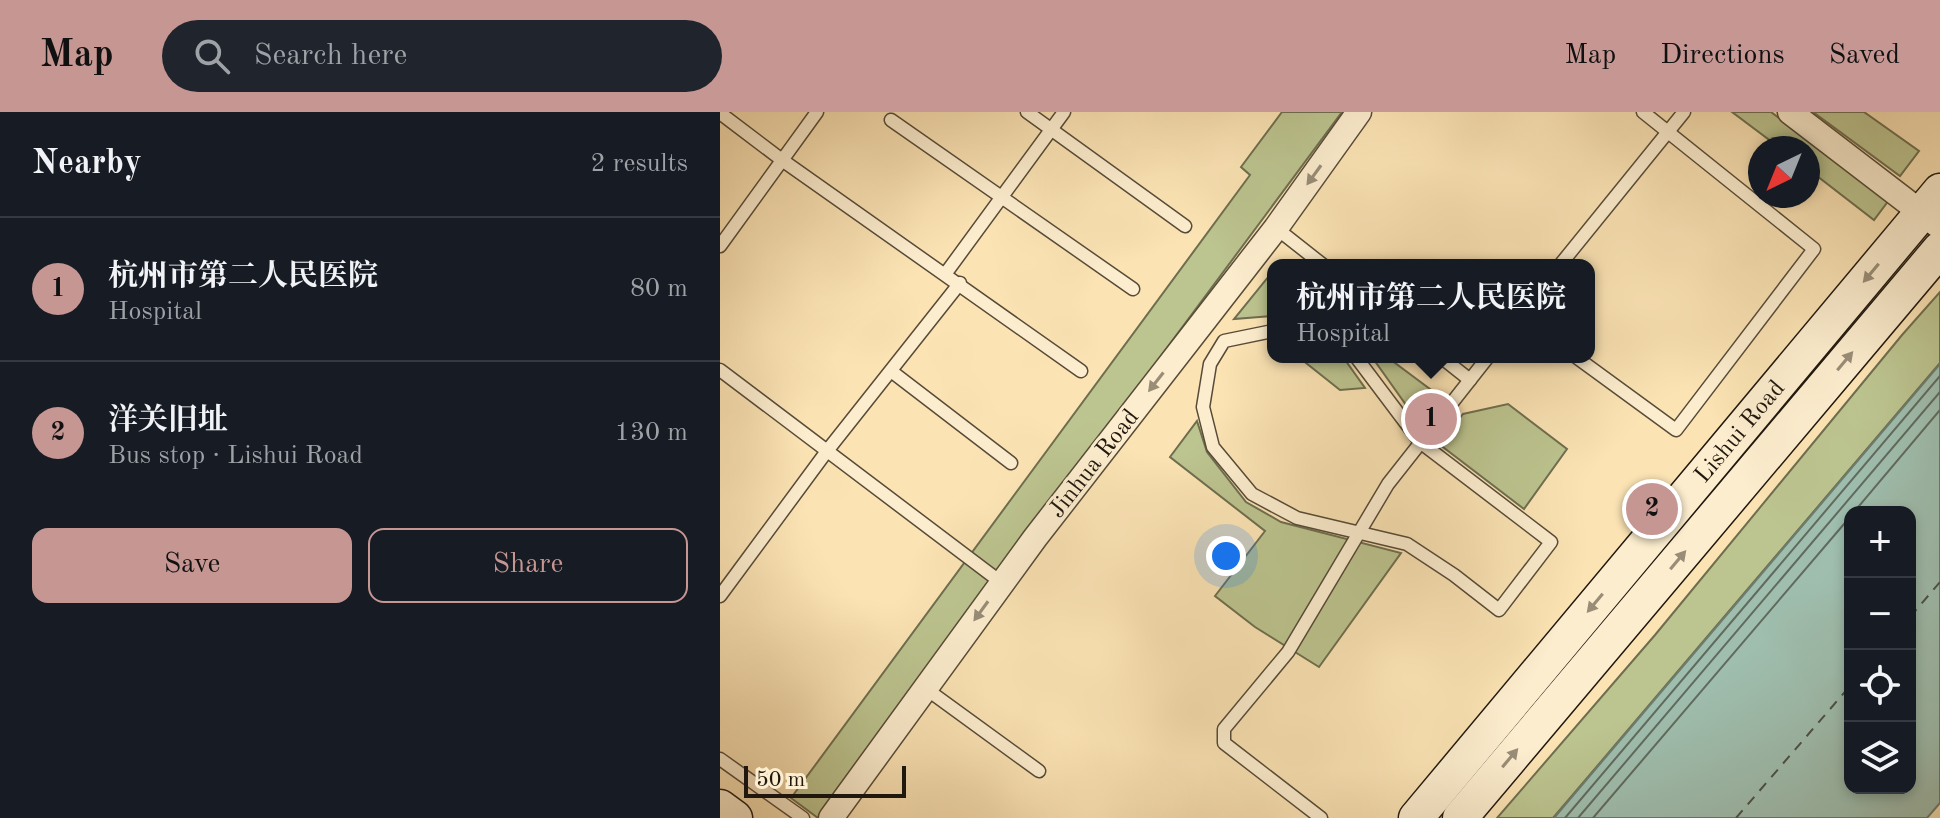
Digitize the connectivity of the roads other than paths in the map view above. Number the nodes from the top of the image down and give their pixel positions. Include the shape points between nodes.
1 (817, 112) edge
2 (1027, 112) edge
3 (1064, 112) edge
4 (1359, 112) edge
5 (1643, 112) edge
6 (1684, 112) edge
7 (1790, 112) edge
8 (720, 113) edge
9 (891, 120) dead end
10 (1051, 130) junction
11 (1667, 131) junction
12 (782, 160) junction
13 (1002, 196) junction
14 (1934, 210) edge
15 (1185, 226) dead end
16 (1276, 228) junction
17 (720, 246) edge
18 (1940, 249) edge
19 (1315, 259) edge
20 (1565, 259) edge
21 (946, 273) junction
22 (960, 283) junction
23 (1133, 289) dead end
24 (1267, 332) edge
25 (1361, 363) edge
26 (1449, 363) edge
27 (1483, 363) edge
28 (1584, 363) edge
29 (720, 370) edge
30 (891, 371) junction
31 (1081, 371) dead end
32 (1470, 380) junction
33 (1420, 442) junction
34 (827, 451) junction
35 (1011, 463) dead end
36 (1359, 531) junction
37 (1002, 583) junction
38 (720, 596) edge
39 (925, 688) junction
40 (720, 759) edge
41 (1039, 771) dead end
42 (720, 807) edge
43 (735, 818) edge
44 (803, 818) edge
45 (831, 818) edge
46 (1321, 818) edge
47 (1416, 818) edge
48 (1460, 818) edge

1 - 12 lane
2 - 10 lane
3 - 10 lane
4 -> 16 street, Jinhua Road
5 - 11 lane
6 - 11 lane
7 - 14 street
8 - 12 lane
9 - 13 lane
10 - 13 lane
10 - 15 lane
11 - 20 lane
11 - 28 lane via 1814,249 1676,430
12 - 17 lane
12 - 21 lane
13 - 21 lane
13 - 23 lane
14 -> 47 main road, Lishui Road
16 - 19 lane
16 -> 37 street, Jinhua Road
48 -> 18 main road, Lishui Road
21 - 22 lane
22 - 30 lane
22 - 31 lane
24 - 36 lane via 1224,341 1210,364 1203,407 1213,447 1252,494 1297,518
25 - 33 lane
26 - 32 lane
27 - 32 lane
29 - 34 lane
30 - 34 lane
30 - 35 lane
32 - 33 lane
33 - 36 lane
33 - 36 lane via 1551,542 1499,610 1407,544
34 - 37 lane
34 - 38 lane
36 - 46 lane via 1288,652 1224,729 1224,743
37 -> 39 street, Jinhua Road
39 - 41 lane
39 - 45 street, Jinhua Road
40 - 44 lane
42 - 43 main road

